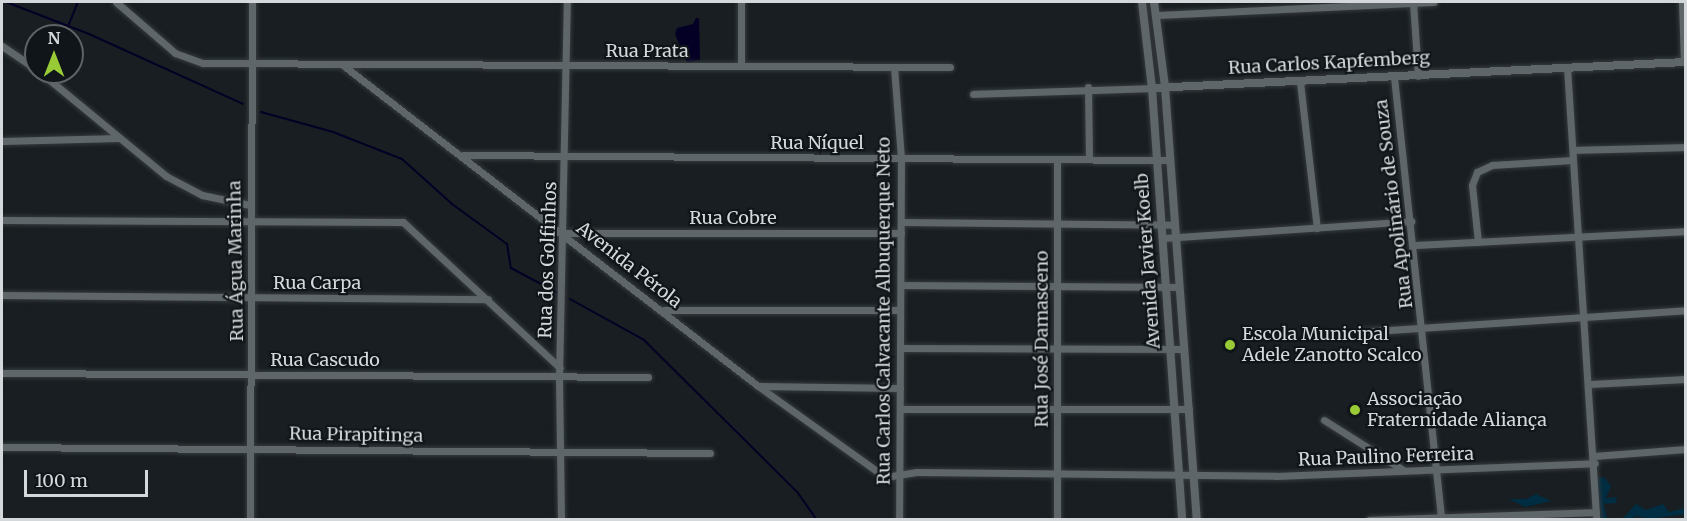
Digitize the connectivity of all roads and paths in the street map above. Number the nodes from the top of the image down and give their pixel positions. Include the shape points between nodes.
1 (116, 2) edge
2 (252, 2) edge
3 (567, 2) edge
4 (741, 2) edge
5 (1142, 2) edge
6 (1154, 2) edge
7 (1413, 2) edge
8 (1434, 2) edge
9 (1682, 2) edge
10 (1156, 15) junction
11 (2, 46) edge
12 (24, 61) edge
13 (1685, 62) edge
14 (251, 64) junction
15 (344, 66) junction
16 (567, 66) junction
17 (741, 66) junction
18 (894, 67) junction
19 (950, 67) dead end
20 (1567, 67) junction
21 (1418, 75) junction
22 (1394, 77) junction
23 (1300, 82) junction
24 (54, 84) edge
25 (1088, 87) junction
26 (1165, 87) junction
27 (1152, 88) junction
28 (973, 94) dead end
29 (119, 138) junction
30 (2, 141) edge
31 (1686, 147) edge
32 (1573, 150) junction
33 (463, 155) junction
34 (566, 156) junction
35 (902, 159) junction
36 (1057, 159) junction
37 (1089, 159) junction
38 (1158, 160) junction
39 (1170, 160) junction
40 (1573, 160) junction
41 (250, 205) junction
42 (2, 220) edge
43 (250, 221) junction
44 (1411, 221) junction
45 (901, 222) junction
46 (1057, 224) junction
47 (1162, 225) junction
48 (1175, 225) junction
49 (1317, 228) junction
50 (1686, 231) edge
51 (564, 233) junction
52 (901, 233) junction
53 (1577, 236) junction
54 (1176, 237) junction
55 (1164, 238) junction
56 (1478, 242) junction
57 (1414, 245) junction
58 (901, 285) junction
59 (1057, 285) junction
60 (1167, 287) junction
61 (1179, 287) junction
62 (2, 295) edge
63 (251, 298) junction
64 (488, 299) junction
65 (664, 310) junction
66 (900, 310) junction
67 (1686, 310) edge
68 (1584, 316) junction
69 (1423, 327) junction
70 (1359, 332) dead end
71 (900, 348) junction
72 (1057, 348) junction
73 (1172, 350) junction
74 (1184, 350) junction
75 (560, 368) junction
76 (2, 373) edge
77 (252, 375) junction
78 (559, 377) junction
79 (648, 377) dead end
80 (1686, 380) edge
81 (1590, 384) junction
82 (758, 386) junction
83 (900, 388) junction
84 (900, 409) junction
85 (1188, 409) junction
86 (1175, 410) junction
87 (1057, 411) junction
88 (1324, 420) dead end
89 (2, 447) edge
90 (250, 449) junction
91 (1686, 449) edge
92 (561, 453) junction
93 (710, 453) dead end
94 (1594, 460) junction
95 (1437, 470) junction
96 (1404, 471) junction
97 (1057, 473) junction
98 (1179, 475) junction
99 (1194, 476) junction
100 (899, 478) junction
101 (1596, 516) edge
102 (1441, 518) edge
103 (250, 519) edge
104 (561, 519) edge
105 (899, 519) edge
106 (1057, 519) edge
107 (1182, 519) edge
108 (1197, 519) edge
109 (1369, 519) edge

1 - 14 street, Rua Prata via 176,53 203,63
2 - 14 street, Rua Água Marinha
3 - 16 street, Rua dos Golfinhos
4 - 17 street
5 - 27 street, Avenida Javier Koelb
6 - 10 street, Avenida Javier Koelb
7 - 8 street
7 - 10 street
7 - 21 street
9 - 13 street
10 - 26 street, Avenida Javier Koelb
11 - 12 street
13 - 20 street, Rua Carlos Kapfemberg
14 - 15 street, Rua Prata
14 - 41 street, Rua Água Marinha
15 - 16 street, Rua Prata
15 - 33 street, Avenida Pérola
16 - 17 street, Rua Prata
16 - 34 street, Rua dos Golfinhos
17 - 18 street, Rua Prata
18 - 19 street, Rua Prata
18 - 35 street, Rua Carlos Calvacante Albuquerque Neto
20 - 21 street, Rua Carlos Kapfemberg
20 - 32 street
21 - 22 street, Rua Carlos Kapfemberg
22 - 23 street, Rua Carlos Kapfemberg
22 - 44 street, Rua Apolinário de Souza
23 - 26 street, Rua Carlos Kapfemberg
23 - 49 street
24 - 29 street
25 - 27 street, Rua Carlos Kapfemberg
25 - 28 street, Rua Carlos Kapfemberg
25 - 37 street
26 - 27 street, Rua Carlos Kapfemberg
26 - 39 street, Avenida Javier Koelb
27 - 38 street, Avenida Javier Koelb
29 - 30 street
29 - 41 street via 166,176 202,195
31 - 32 street
32 - 40 street
33 - 34 street, Rua Níquel
33 - 51 street, Avenida Pérola
34 - 35 street, Rua Níquel
34 - 51 street, Rua dos Golfinhos
35 - 36 street, Rua Níquel
35 - 45 street, Rua Carlos Calvacante Albuquerque Neto
36 - 37 street, Rua Níquel
36 - 46 street, Rua José Damasceno
37 - 38 street, Rua Níquel
38 - 39 street, Rua Níquel
38 - 47 street, Avenida Javier Koelb
39 - 48 street, Avenida Javier Koelb
40 - 53 street
40 - 56 street via 1492,165 1477,172 1472,185
41 - 43 street, Rua Água Marinha
42 - 43 street
43 - 63 street, Rua Água Marinha
43 - 64 street via 403,222
44 - 49 street
44 - 57 street, Rua Apolinário de Souza
45 - 46 street
45 - 52 street, Rua Carlos Calvacante Albuquerque Neto
46 - 47 street
46 - 59 street, Rua José Damasceno
47 - 48 street
47 - 55 street, Avenida Javier Koelb
48 - 54 street, Avenida Javier Koelb
49 - 54 street
50 - 53 street
51 - 52 street, Rua Cobre
51 - 65 street, Avenida Pérola
51 - 75 street, Rua dos Golfinhos
52 - 58 street, Rua Carlos Calvacante Albuquerque Neto
53 - 56 street
53 - 68 street
54 - 55 street
54 - 61 street, Avenida Javier Koelb
55 - 60 street, Avenida Javier Koelb
56 - 57 street
57 - 69 street, Rua Apolinário de Souza
58 - 59 street
58 - 66 street, Rua Carlos Calvacante Albuquerque Neto
59 - 60 street
59 - 72 street, Rua José Damasceno
60 - 61 street
60 - 73 street, Avenida Javier Koelb
61 - 74 street, Avenida Javier Koelb
62 - 63 street, Rua Carpa
63 - 64 street, Rua Carpa
63 - 77 street, Rua Água Marinha
64 - 75 street
65 - 66 street
65 - 82 street, Avenida Pérola
66 - 71 street, Rua Carlos Calvacante Albuquerque Neto
67 - 68 street
68 - 69 street
68 - 81 street
69 - 70 street
69 - 95 street, Rua Apolinário de Souza
71 - 72 street
71 - 83 street, Rua Carlos Calvacante Albuquerque Neto
72 - 73 street
72 - 87 street, Rua José Damasceno
73 - 74 street
73 - 86 street, Avenida Javier Koelb
74 - 85 street, Avenida Javier Koelb
75 - 78 street, Rua dos Golfinhos
76 - 77 street, Rua Cascudo
77 - 78 street, Rua Cascudo
77 - 90 street, Rua Água Marinha
78 - 79 street, Rua Cascudo
78 - 92 street, Rua dos Golfinhos
80 - 81 street
81 - 94 street
82 - 83 street
82 - 100 street, Avenida Pérola via 885,477
83 - 84 street, Rua Carlos Calvacante Albuquerque Neto
84 - 87 street
84 - 100 street, Rua Carlos Calvacante Albuquerque Neto
85 - 86 street
85 - 99 street, Avenida Javier Koelb
86 - 87 street
86 - 98 street, Avenida Javier Koelb
87 - 97 street, Rua José Damasceno
88 - 96 street
89 - 90 street, Rua Pirapitinga
90 - 92 street, Rua Pirapitinga
90 - 103 street, Rua Água Marinha
91 - 94 street, Rua Paulino Ferreira
92 - 93 street, Rua Pirapitinga
92 - 104 street, Rua dos Golfinhos
94 - 95 street, Rua Paulino Ferreira
94 - 101 street
95 - 96 street, Rua Paulino Ferreira
95 - 102 street, Rua Apolinário de Souza
96 - 99 street, Rua Paulino Ferreira
97 - 98 street, Rua Paulino Ferreira
97 - 100 street, Rua Paulino Ferreira via 917,472
97 - 106 street, Rua José Damasceno
98 - 99 street, Rua Paulino Ferreira
98 - 107 street, Avenida Javier Koelb
99 - 108 street, Avenida Javier Koelb
100 - 105 street, Rua Carlos Calvacante Albuquerque Neto
101 - 102 street
102 - 109 street

